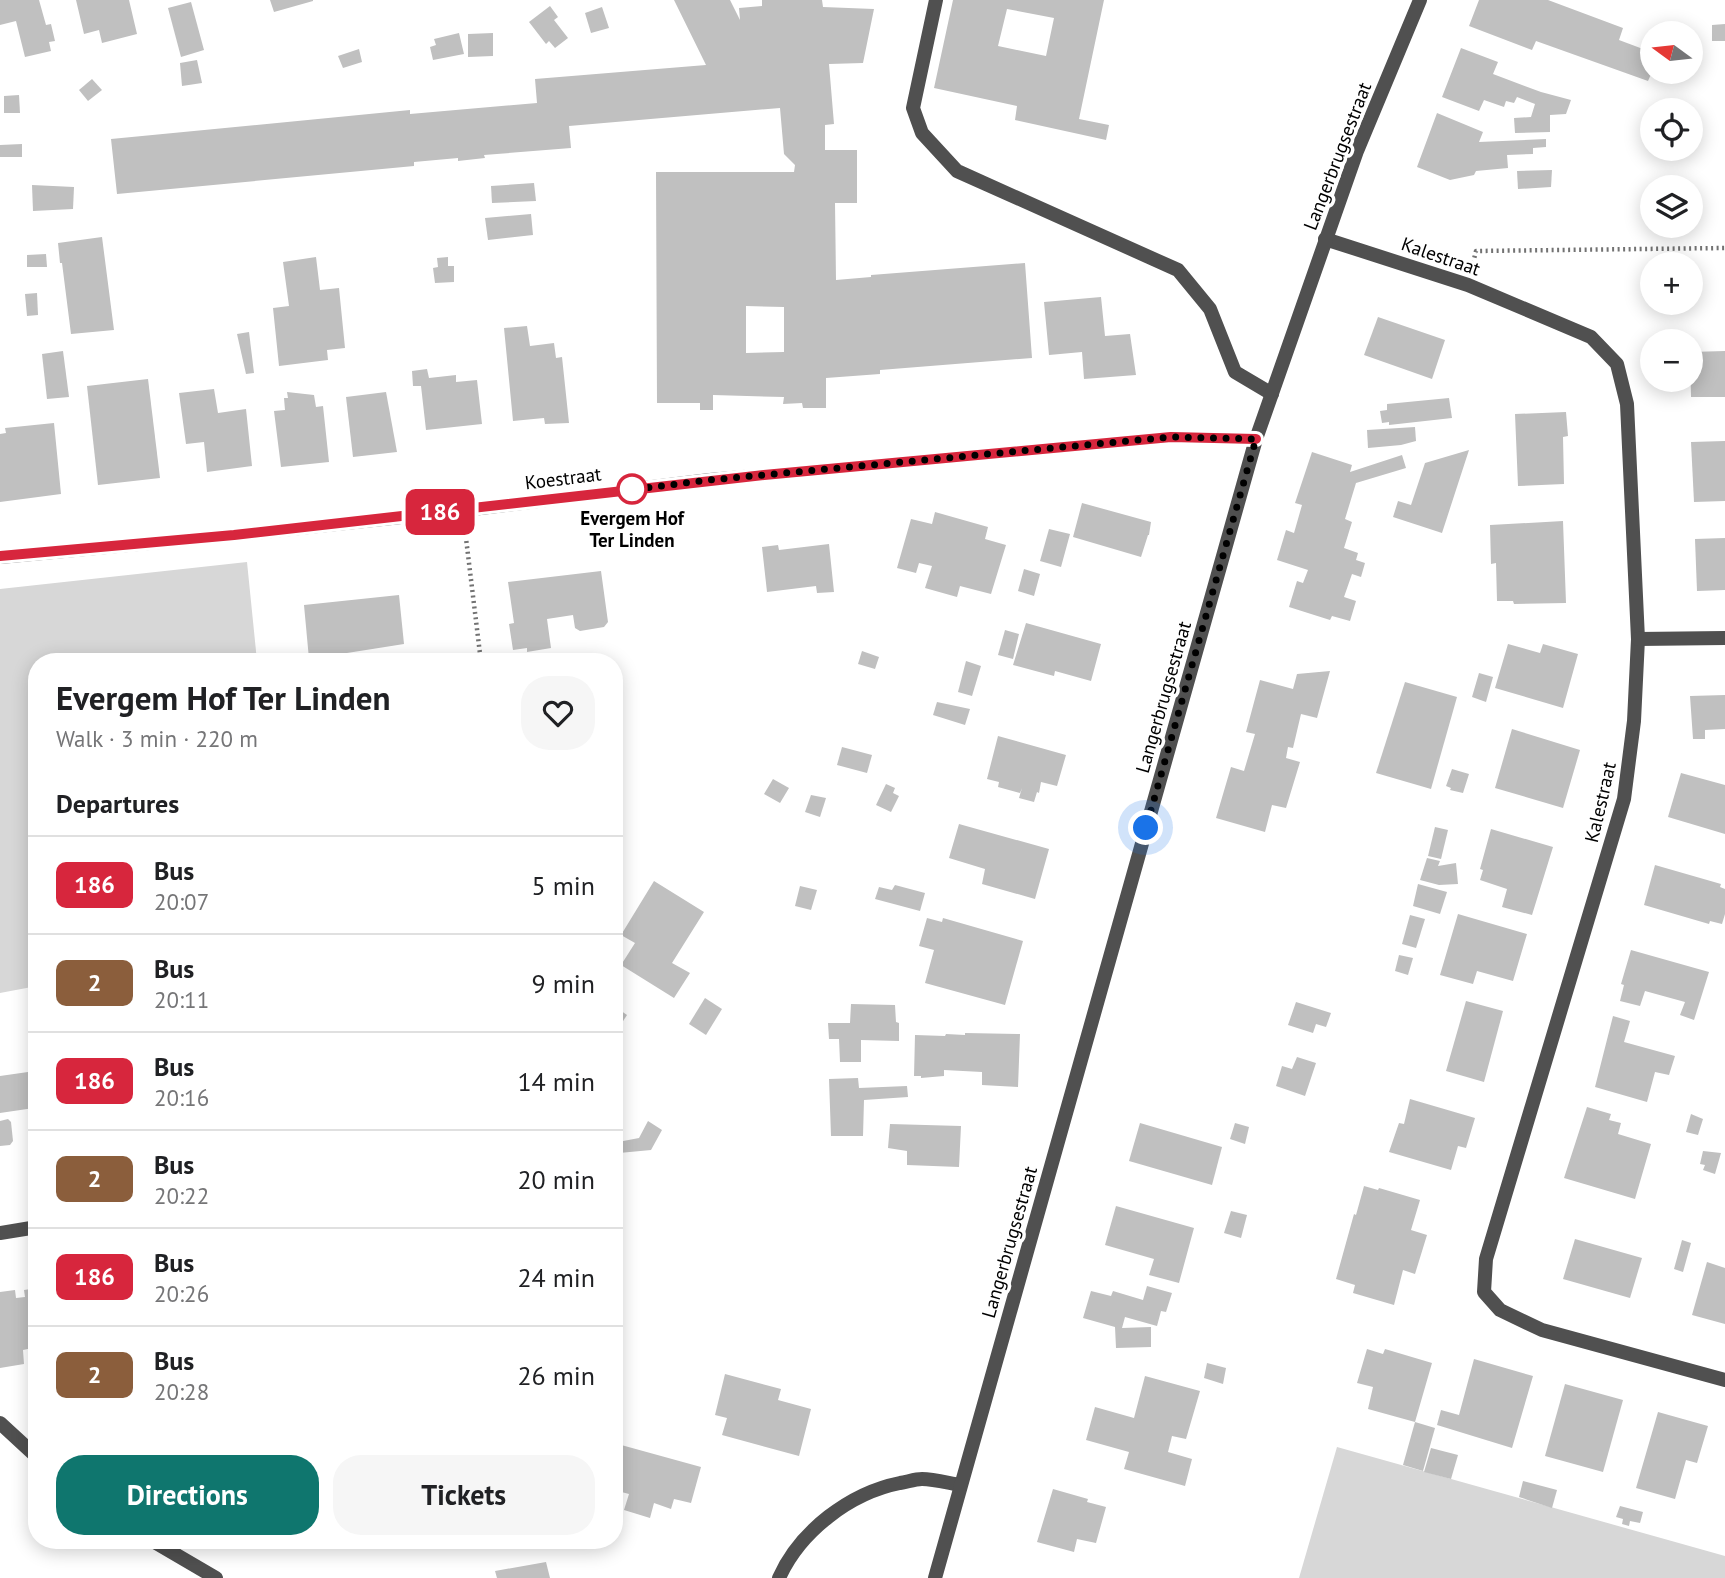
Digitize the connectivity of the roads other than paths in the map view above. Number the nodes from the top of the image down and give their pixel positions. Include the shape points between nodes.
1 (936, 0) edge
2 (1420, 0) edge
3 (1325, 239) junction
4 (1272, 394) junction
5 (1256, 439) junction
6 (0, 556) edge
7 (1725, 638) edge
8 (1638, 639) junction
9 (28, 1228) edge
10 (0, 1233) edge
11 (1725, 1380) edge
12 (0, 1423) edge
13 (28, 1449) edge
14 (960, 1485) junction
15 (166, 1549) edge
16 (216, 1578) edge
17 (779, 1578) edge
18 (935, 1578) edge

1 - 4 street via 913,108 922,133 957,171 1178,270 1210,309 1235,372
2 - 3 street, Langerbrugsestraat
3 - 4 street, Langerbrugsestraat
3 - 8 street, Kalestraat via 1468,285 1591,337 1617,364 1627,404
4 - 5 street, Langerbrugsestraat
5 - 6 street, Koestraat via 1171,437 710,480 234,535
5 - 14 street, Langerbrugsestraat
7 - 8 street
8 - 11 street, Kalestraat via 1624,799 1486,1259 1484,1292 1500,1310 1542,1330
9 - 10 street
12 - 13 street
14 - 17 street via 922,1479 860,1497 804,1539
14 - 18 street, Langerbrugsestraat
15 - 16 street

